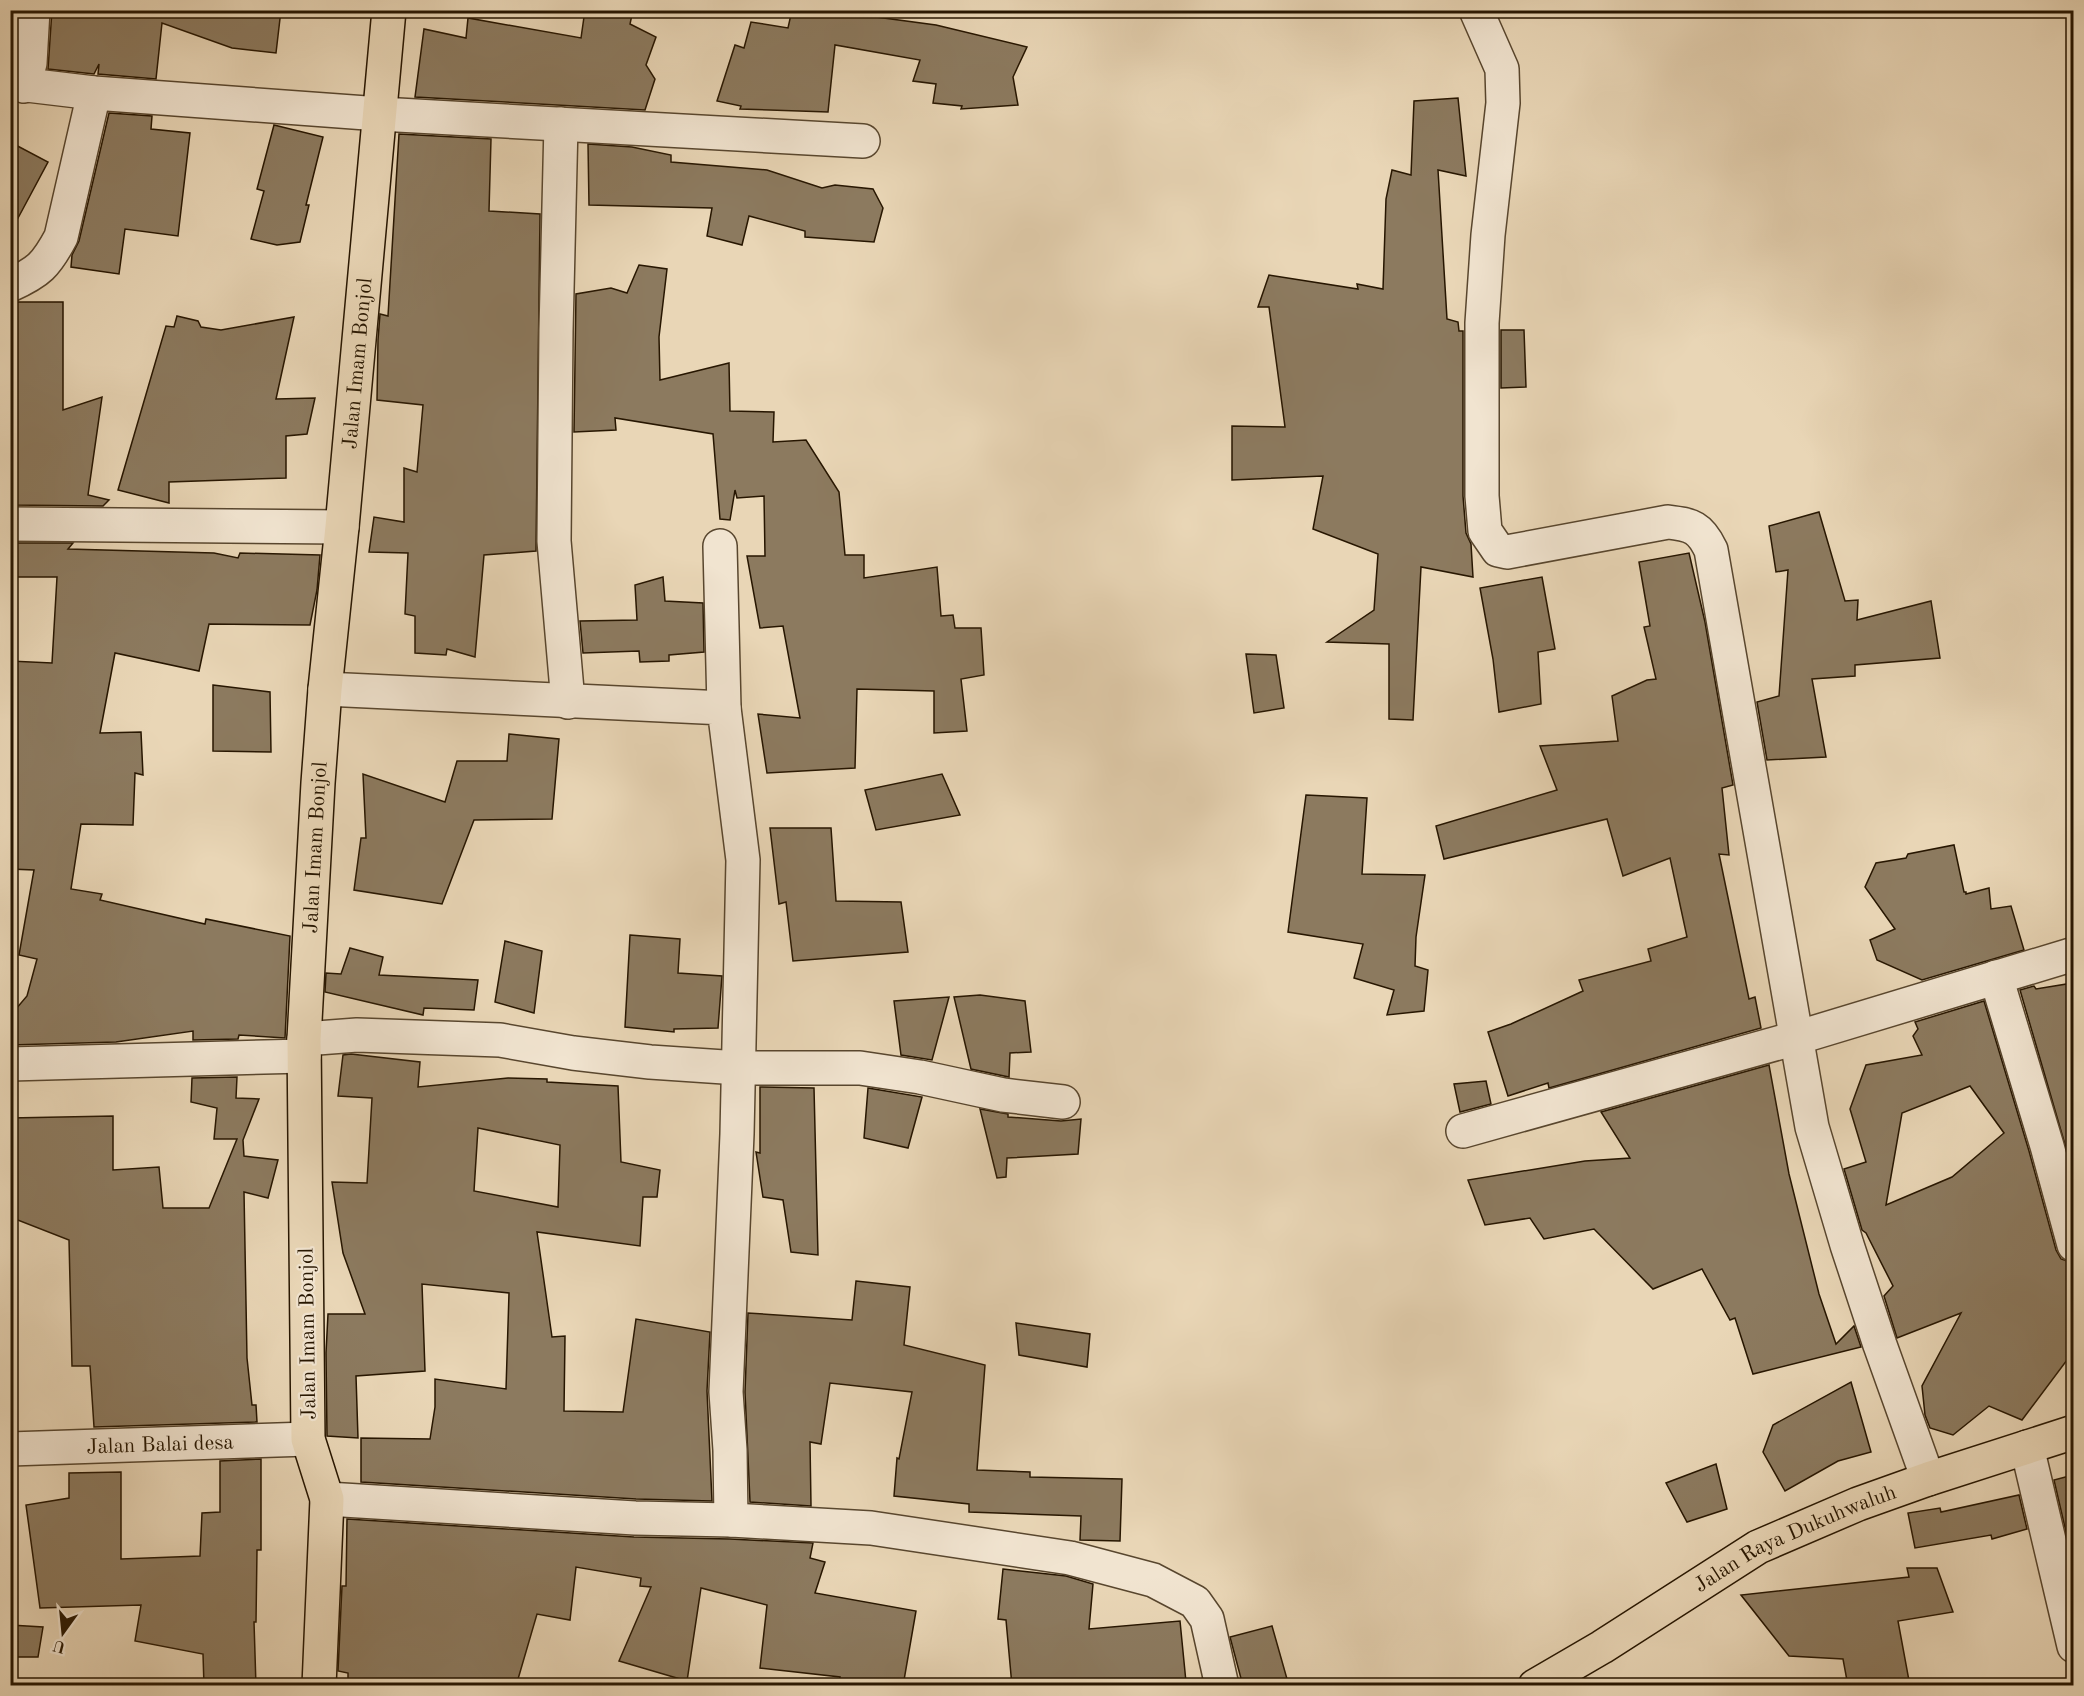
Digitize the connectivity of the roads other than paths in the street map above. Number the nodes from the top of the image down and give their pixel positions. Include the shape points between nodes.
1 (33, 10) edge
2 (389, 10) edge
3 (1476, 10) edge
4 (17, 85) edge
5 (94, 93) junction
6 (380, 114) junction
7 (561, 124) junction
8 (863, 141) dead end
9 (10, 285) edge
10 (10, 524) edge
11 (342, 526) junction
12 (720, 546) dead end
13 (325, 689) junction
14 (568, 702) junction
15 (724, 708) junction
16 (2073, 954) edge
17 (1996, 977) junction
18 (1796, 1038) junction
19 (304, 1047) junction
20 (10, 1064) edge
21 (739, 1068) junction
22 (1063, 1102) dead end
23 (1463, 1131) dead end
24 (2073, 1245) edge
25 (2073, 1432) edge
26 (308, 1439) junction
27 (2028, 1447) junction
28 (10, 1449) edge
29 (1928, 1479) junction
30 (327, 1499) junction
31 (731, 1520) junction
32 (2073, 1646) edge
33 (320, 1686) edge
34 (1222, 1686) edge
35 (1535, 1686) edge

1 - 4 street via 30,63
2 - 6 main road, Jalan Imam Bonjol
3 - 18 street via 1502,69 1503,103 1482,323 1485,531 1498,550 1507,552 1668,522 1686,525 1705,537 1711,550
4 - 5 street
5 - 6 street
5 - 9 street via 61,237 40,269
6 - 7 street
6 - 11 main road, Jalan Imam Bonjol
7 - 8 street
7 - 14 street via 554,541
10 - 11 street
11 - 13 main road, Jalan Imam Bonjol
12 - 15 street
13 - 14 street
13 - 19 main road, Jalan Imam Bonjol
14 - 15 street
15 - 21 street via 743,860
16 - 17 street
17 - 18 street
17 - 24 street
18 - 23 street
18 - 29 street via 1812,1127 1847,1245
19 - 20 street
19 - 21 street via 357,1035 500,1041 650,1062
19 - 26 main road, Jalan Imam Bonjol
21 - 22 street via 860,1068 1003,1095
21 - 31 street via 726,1392
25 - 27 main road, Jalan Raya Dukuhwaluh
26 - 28 street, Jalan Balai desa
26 - 30 main road, Jalan Imam Bonjol
27 - 29 main road, Jalan Raya Dukuhwaluh
27 - 32 street
29 - 35 main road, Jalan Raya Dukuhwaluh via 1758,1547
30 - 31 street
30 - 33 main road, Jalan Imam Bonjol
31 - 34 street via 871,1528 1070,1558 1153,1580 1195,1602 1207,1619

